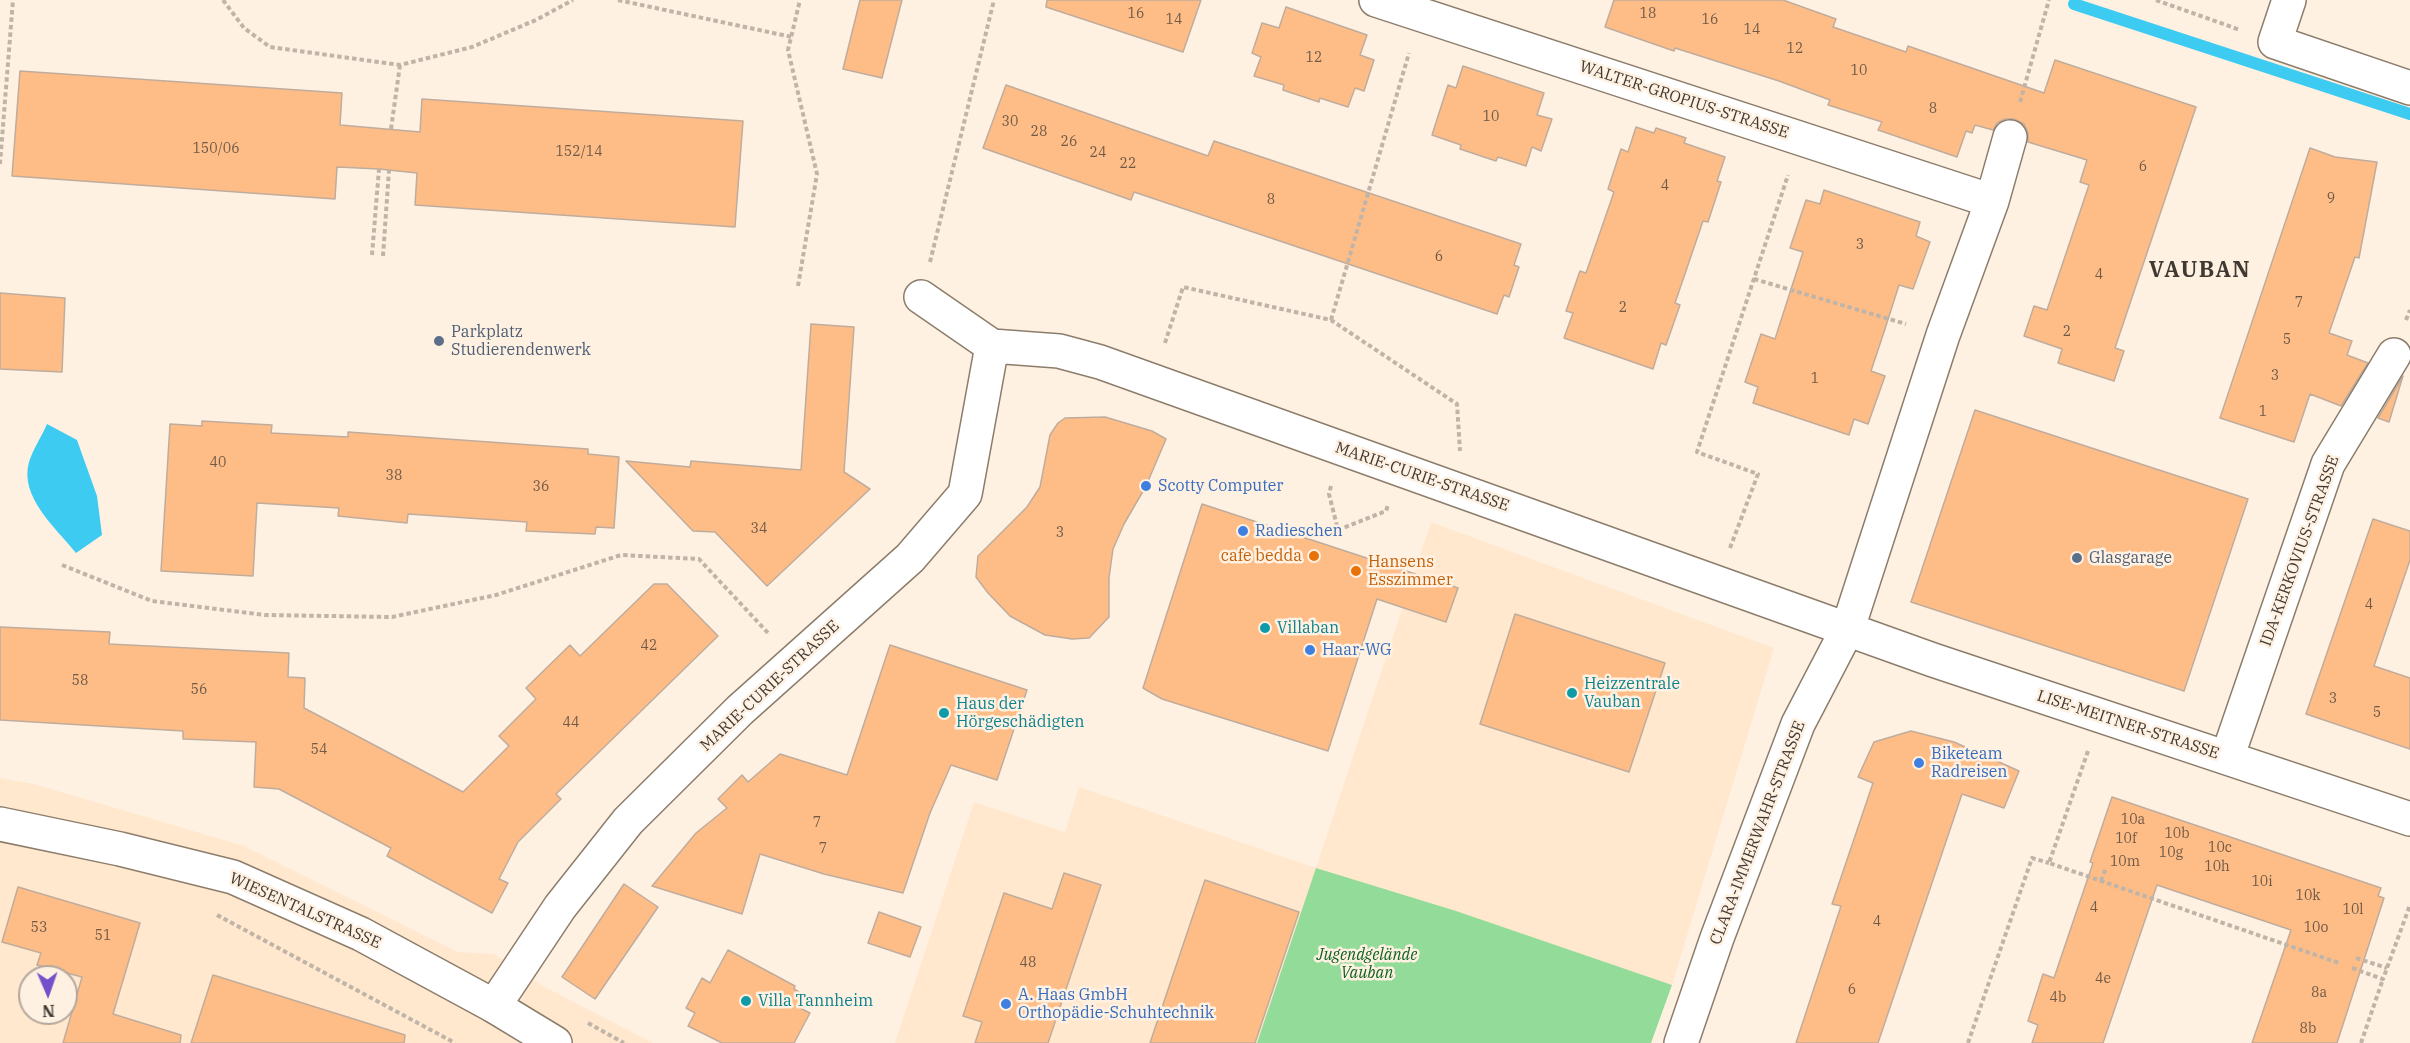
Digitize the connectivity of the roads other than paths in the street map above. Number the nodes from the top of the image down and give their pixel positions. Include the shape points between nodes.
1 (1376, 0) edge
2 (2289, 0) edge
3 (2410, 88) edge
4 (2010, 137) road end
5 (1992, 201) junction
6 (921, 297) road end
7 (992, 346) junction
8 (2394, 355) dead end
9 (1848, 628) junction
10 (2228, 758) junction
11 (2410, 819) edge
12 (0, 824) edge
13 (494, 1006) junction
14 (555, 1043) edge
15 (1681, 1043) edge

1 - 5 street, WALTER-GROPIUS-STRASSE
2 - 3 street via 2275,42
4 - 5 street
5 - 9 street via 1943,335
6 - 7 street
7 - 9 street, MARIE-CURIE-STRASSE via 1059,351 1100,362
7 - 13 street, MARIE-CURIE-STRASSE via 965,494 910,558 740,710 628,821 560,908
8 - 10 street, IDA-KERKOVIUS-STRASSE via 2328,464
9 - 10 street, LISE-MEITNER-STRASSE
9 - 15 street, CLARA-IMMERWAHR-STRASSE via 1798,724
10 - 11 street, LISE-MEITNER-STRASSE
12 - 13 street, WIESENTALSTRASSE via 233,877 361,933
13 - 14 street, WIESENTALSTRASSE

